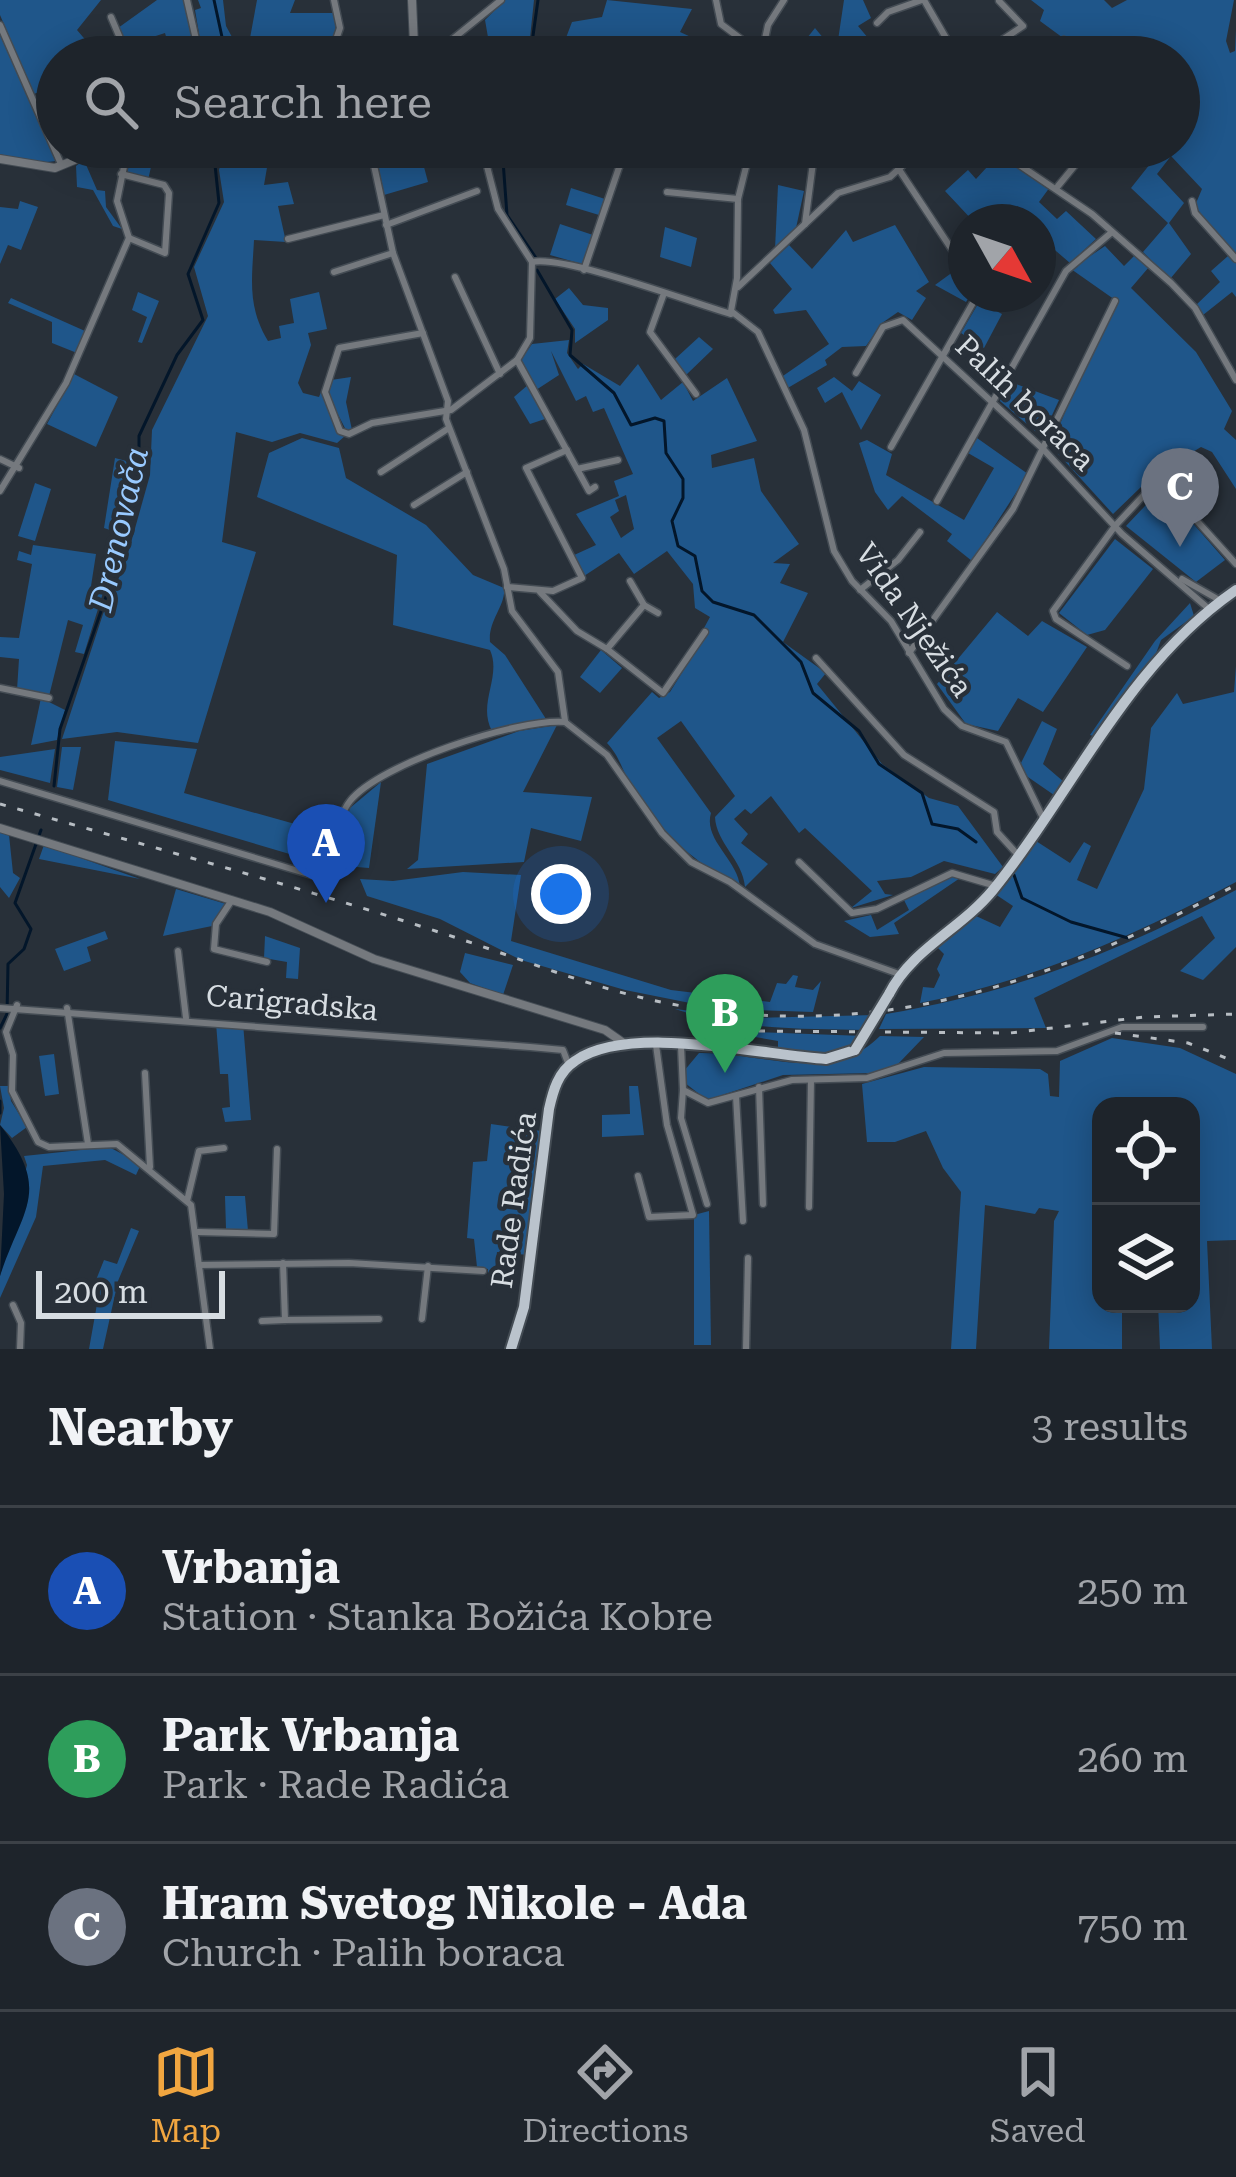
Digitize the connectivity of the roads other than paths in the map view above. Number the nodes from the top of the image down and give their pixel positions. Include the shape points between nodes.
1 (187, 0) edge
2 (334, 0) edge
3 (412, 0) edge
4 (501, 0) edge
5 (716, 0) edge
6 (784, 0) edge
7 (922, 0) edge
8 (999, 2) edge
9 (111, 17) dead end
10 (877, 22) dead end
11 (0, 25) edge
12 (119, 36) edge
13 (195, 36) edge
14 (338, 36) edge
15 (413, 36) edge
16 (456, 36) edge
17 (737, 36) edge
18 (766, 36) edge
19 (944, 36) edge
20 (1008, 36) edge
21 (36, 107) edge
22 (0, 159) edge
23 (47, 168) edge
24 (123, 168) edge
25 (374, 168) edge
26 (487, 168) edge
27 (619, 168) edge
28 (746, 168) edge
29 (812, 168) edge
30 (903, 168) edge
31 (1021, 168) edge
32 (1073, 168) edge
33 (900, 171) junction
34 (122, 174) junction
35 (1057, 187) junction
36 (477, 191) dead end
37 (667, 192) dead end
38 (738, 199) junction
39 (1192, 201) dead end
40 (384, 214) junction
41 (805, 224) junction
42 (386, 225) junction
43 (1112, 232) junction
44 (129, 238) junction
45 (288, 239) dead end
46 (948, 244) edge
47 (393, 253) junction
48 (1236, 259) edge
49 (532, 262) junction
50 (584, 270) junction
51 (334, 272) dead end
52 (455, 277) dead end
53 (735, 289) junction
54 (663, 296) junction
55 (1115, 301) dead end
56 (967, 312) edge
57 (731, 314) junction
58 (423, 333) junction
59 (941, 356) junction
60 (517, 360) junction
61 (856, 373) dead end
62 (500, 374) junction
63 (1236, 380) edge
64 (696, 394) dead end
65 (993, 401) junction
66 (448, 410) junction
67 (449, 428) junction
68 (891, 447) dead end
69 (567, 450) junction
70 (1044, 450) junction
71 (0, 459) edge
72 (618, 460) dead end
73 (19, 468) junction
74 (577, 469) junction
75 (382, 472) dead end
76 (467, 472) junction
77 (596, 488) dead end
78 (0, 491) edge
79 (937, 501) dead end
80 (414, 505) dead end
81 (1115, 526) junction
82 (920, 532) dead end
83 (1160, 563) junction
84 (1236, 564) edge
85 (630, 581) dead end
86 (507, 587) junction
87 (860, 590) junction
88 (1236, 590) edge
89 (540, 592) junction
90 (1221, 601) junction
91 (644, 605) junction
92 (1209, 609) junction
93 (658, 613) dead end
94 (705, 632) dead end
95 (607, 649) junction
96 (909, 653) junction
97 (815, 658) dead end
98 (1127, 666) dead end
99 (0, 688) edge
100 (49, 698) dead end
101 (565, 722) junction
102 (0, 781) edge
103 (1044, 820) junction
104 (0, 828) edge
105 (1018, 856) junction
106 (799, 862) dead end
107 (996, 886) junction
108 (232, 900) junction
109 (178, 951) dead end
110 (267, 962) dead end
111 (899, 975) junction
112 (8, 1007) edge
113 (67, 1008) junction
114 (185, 1018) junction
115 (1203, 1027) dead end
116 (611, 1033) junction
117 (625, 1044) junction
118 (656, 1045) junction
119 (681, 1046) junction
120 (606, 1048) junction
121 (563, 1050) junction
122 (589, 1053) junction
123 (568, 1066) junction
124 (145, 1073) dead end
125 (811, 1080) junction
126 (759, 1087) junction
127 (683, 1090) junction
128 (736, 1096) junction
129 (88, 1144) junction
130 (224, 1148) dead end
131 (277, 1149) dead end
132 (150, 1167) junction
133 (638, 1176) dead end
134 (188, 1201) junction
135 (707, 1204) dead end
136 (764, 1204) dead end
137 (809, 1207) dead end
138 (743, 1221) dead end
139 (198, 1232) junction
140 (748, 1258) dead end
141 (283, 1263) junction
142 (198, 1265) junction
143 (428, 1266) junction
144 (483, 1271) dead end
145 (13, 1305) dead end
146 (379, 1319) dead end
147 (422, 1319) dead end
148 (285, 1320) junction
149 (262, 1321) dead end
150 (20, 1349) edge
151 (210, 1349) edge
152 (512, 1349) edge
153 (746, 1349) edge

1 - 13 street
2 - 14 street
3 - 15 street
4 - 16 street
5 - 17 street via 722,24
6 - 18 street
7 - 10 street
7 - 19 street
8 - 20 street via 1023,26
9 - 12 street
11 - 21 street
22 - 23 street
24 - 34 street
25 - 40 street
26 - 49 street via 498,209
27 - 50 street
28 - 38 street
29 - 41 street
30 - 33 street
31 - 35 street
32 - 35 street
33 - 41 street via 842,190
33 - 46 street
34 - 44 street via 117,211
34 - 44 street via 169,193 165,253
35 - 43 street
36 - 42 street
37 - 38 street
38 - 53 street
39 - 48 street
40 - 42 street
40 - 45 street
41 - 53 street
42 - 47 street
43 - 63 street via 1195,308
43 - 65 street via 1066,271
44 - 73 street via 72,372
47 - 51 street
47 - 58 street
49 - 50 street via 555,259
49 - 60 street via 530,338
50 - 54 street
52 - 62 street
53 - 57 street
54 - 57 street
54 - 64 street via 650,332
55 - 70 street
56 - 59 street
57 - 87 street, Vida Nježića via 761,338 810,447 838,559
58 - 66 street
58 - 66 street via 339,348 326,401 346,434
59 - 61 street, Palih boraca via 895,320
59 - 65 street, Palih boraca
59 - 68 street
60 - 62 street
60 - 69 street
62 - 66 street
65 - 70 street, Palih boraca
65 - 79 street
66 - 67 street
67 - 75 street
67 - 76 street
69 - 74 street
69 - 89 street via 526,468 582,578
70 - 81 street, Palih boraca
70 - 96 street via 1007,519
71 - 73 street
72 - 74 street
73 - 78 street
74 - 77 street via 589,491
76 - 80 street
76 - 86 street
81 - 83 street, Palih boraca
81 - 84 street via 1162,478
81 - 98 street via 1053,614
82 - 87 street
83 - 90 street, Palih boraca
83 - 92 street, Palih boraca
85 - 91 street
86 - 89 street
86 - 101 street via 512,610 558,671
87 - 96 street, Vida Nježića
88 - 90 main road
89 - 95 street
90 - 92 main road
91 - 93 street
91 - 95 street
92 - 103 main road via 1143,677
94 - 95 street via 663,693
96 - 103 street, Vida Nježića via 957,722 1006,742
97 - 105 street via 896,749 994,812 997,832
99 - 100 street
101 - 102 street via 525,725 368,783 347,805 315,876
101 - 111 street via 607,755 691,862 815,944
103 - 105 main road
104 - 108 street
105 - 107 main road
106 - 107 street via 854,914 952,873
107 - 111 main road
108 - 110 street via 216,924 214,949
108 - 116 street via 374,959
109 - 114 street
111 - 119 main road, bridge via 855,1050 826,1059
112 - 113 street, Carigradska
112 - 129 street via 16,1103 41,1145
113 - 114 street, Carigradska
113 - 129 street
114 - 121 street, Carigradska
115 - 125 street via 1131,1025 1071,1048 944,1053 867,1078
116 - 117 street
116 - 120 street
117 - 118 main road
117 - 120 main road
118 - 119 main road
118 - 133 street via 667,1125 693,1215 649,1217
119 - 127 street
120 - 122 main road
121 - 122 street, Carigradska
121 - 123 street
122 - 123 main road
123 - 152 main road, Rade Radića via 549,1109
124 - 132 street
125 - 126 street
125 - 137 street
126 - 128 street
126 - 136 street
127 - 128 street via 705,1103
127 - 135 street via 681,1118
128 - 138 street
129 - 132 street via 117,1144
130 - 134 street via 199,1151
131 - 139 street via 274,1234
132 - 134 street
134 - 139 street
139 - 142 street
140 - 153 street
141 - 142 street
141 - 143 street
141 - 148 street
142 - 151 street
143 - 144 street
143 - 147 street
145 - 150 street
146 - 148 street
148 - 149 street

